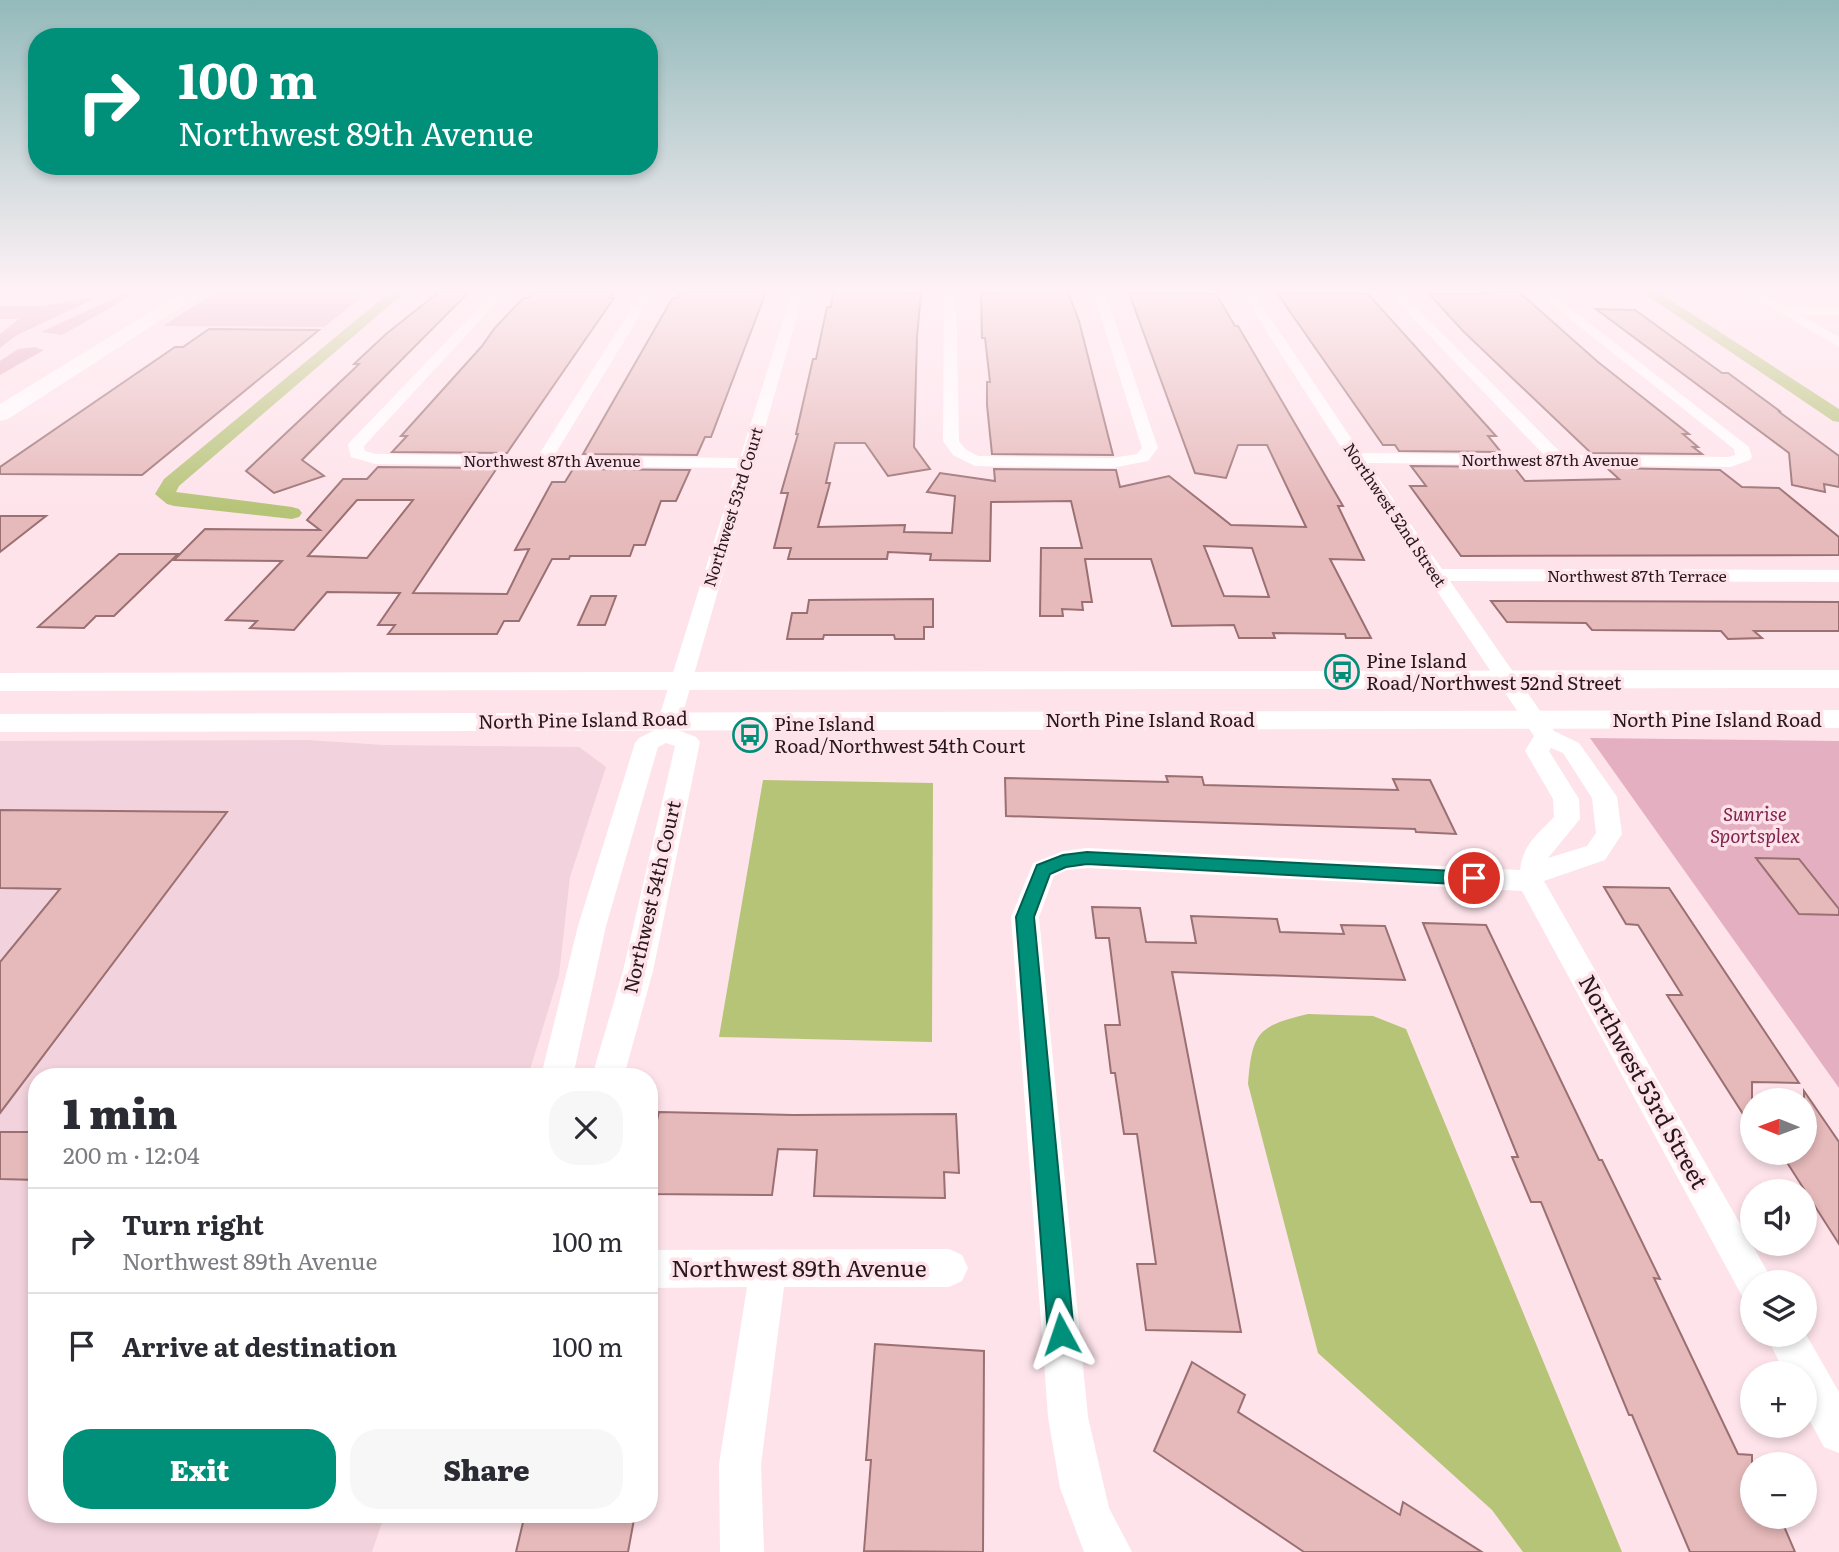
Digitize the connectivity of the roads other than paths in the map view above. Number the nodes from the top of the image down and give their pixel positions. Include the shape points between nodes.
1 (79, 364) edge
2 (432, 364) edge
3 (603, 364) edge
4 (776, 364) edge
5 (950, 364) edge
6 (1123, 364) edge
7 (1295, 364) edge
8 (1465, 364) edge
9 (1635, 364) edge
10 (0, 414) edge
11 (1356, 458) junction
12 (1558, 460) junction
13 (543, 461) junction
14 (747, 463) junction
15 (1435, 575) junction
16 (1839, 576) edge
17 (1507, 678) junction
18 (1839, 679) edge
19 (0, 682) edge
20 (678, 682) junction
21 (1839, 719) edge
22 (0, 723) edge
23 (667, 727) junction
24 (1541, 728) junction
25 (1532, 877) junction
26 (559, 1068) edge
27 (610, 1068) edge
28 (658, 1267) edge
29 (949, 1268) dead end
30 (768, 1269) junction
31 (1748, 1270) edge
32 (1792, 1347) edge
33 (1839, 1432) edge
34 (742, 1552) edge
35 (1110, 1552) edge

1 - 10 highway
2 - 13 street, Northwest 87th Avenue via 356,445 357,454 375,459
3 - 13 street
4 - 14 street, Northwest 53rd Court
5 - 6 street via 951,441 958,452 975,461 1112,463 1142,458 1150,449
7 - 11 street, Northwest 52nd Street
8 - 12 street
9 - 12 street, Northwest 87th Avenue via 1741,447 1744,457 1730,462
11 - 12 street, Northwest 87th Avenue
11 - 15 street, Northwest 52nd Street
13 - 14 street, Northwest 87th Avenue
14 - 20 street, Northwest 53rd Court
15 - 16 street, Northwest 87th Terrace
15 - 17 street, Northwest 52nd Street
17 - 18 main road, North Pine Island Road
17 - 20 main road, North Pine Island Road
17 - 24 street, Northwest 52nd Street
19 - 20 main road, North Pine Island Road
20 - 23 street
21 - 24 main road, North Pine Island Road
22 - 23 main road, North Pine Island Road
23 - 24 main road, North Pine Island Road
23 - 26 street via 648,743 592,926
23 - 27 street, Northwest 54th Court via 688,742 638,971
24 - 25 street via 1537,751 1566,799 1567,819 1535,854
24 - 25 street, Northwest 52nd Street via 1571,748 1604,797 1609,834 1596,853
25 - 31 street, Northwest 53rd Street
25 - 35 street via 1087,858 1043,870 1025,917 1068,1417 1086,1503
28 - 30 street, Northwest 89th Avenue
29 - 30 street, Northwest 89th Avenue
30 - 34 street via 740,1464
32 - 33 street

